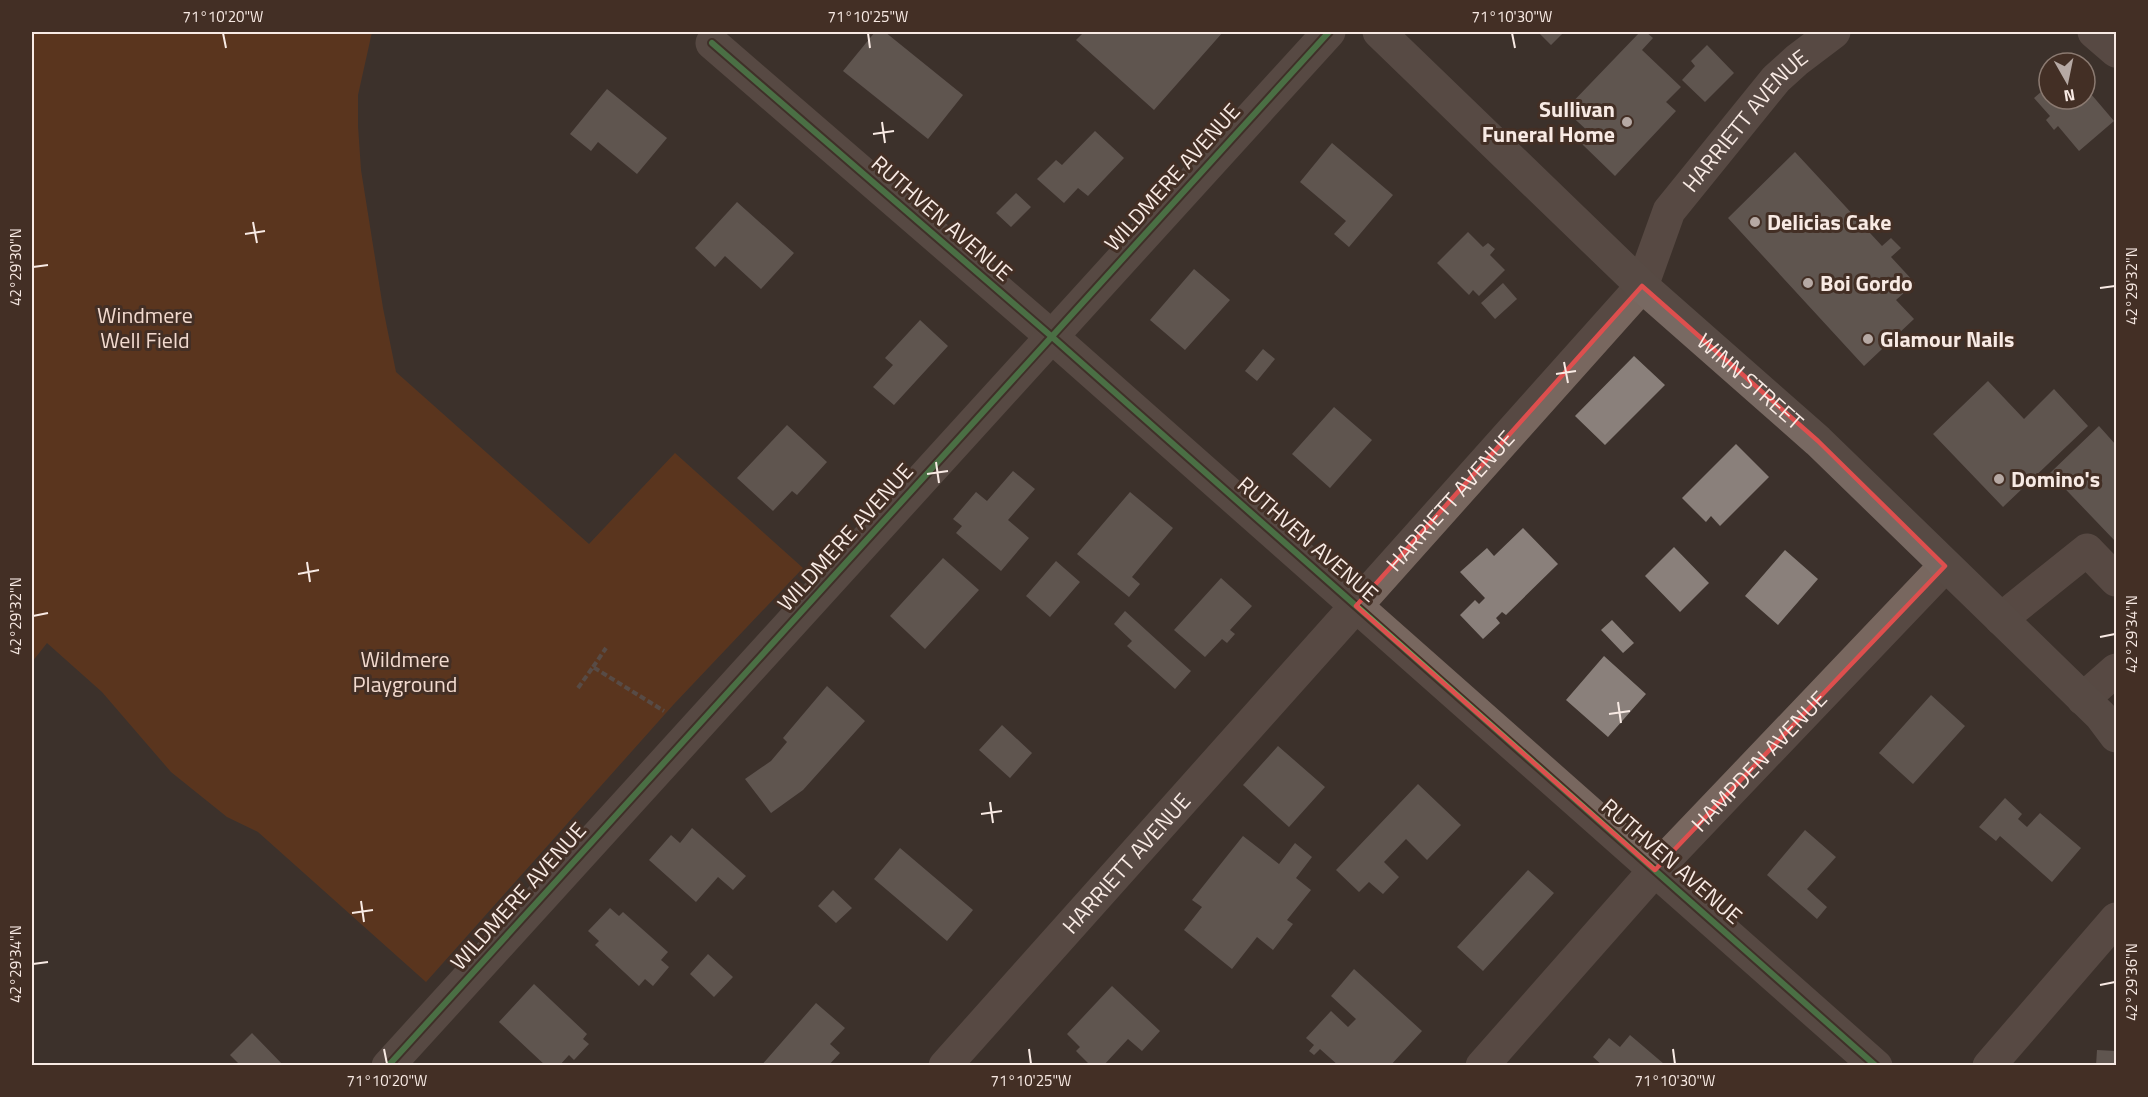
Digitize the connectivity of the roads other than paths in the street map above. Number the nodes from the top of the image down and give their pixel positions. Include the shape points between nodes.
1 (1329, 32) edge
2 (1378, 32) edge
3 (1834, 32) edge
4 (2094, 32) edge
5 (712, 43) dead end
6 (2116, 51) edge
7 (1642, 286) junction
8 (1051, 336) junction
9 (1945, 566) junction
10 (2116, 580) edge
11 (1356, 606) junction
12 (2001, 619) junction
13 (2116, 670) edge
14 (2084, 699) junction
15 (2116, 736) edge
16 (1655, 870) junction
17 (2116, 919) edge
18 (388, 1065) edge
19 (945, 1065) edge
20 (1482, 1065) edge
21 (1876, 1065) edge
22 (1989, 1065) edge

1 - 8 street, WILDMERE AVENUE
2 - 7 main road, WINN STREET
3 - 7 street, HARRIETT AVENUE via 1776,79 1669,211
4 - 6 street
5 - 8 street, RUTHVEN AVENUE
7 - 9 main road, WINN STREET via 1818,441
7 - 11 street, HARRIETT AVENUE
8 - 11 street, RUTHVEN AVENUE
8 - 18 street, WILDMERE AVENUE
9 - 12 main road, WINN STREET
9 - 16 street, HAMPDEN AVENUE
10 - 12 street via 2087,550
11 - 16 street, RUTHVEN AVENUE
11 - 19 street, HARRIETT AVENUE
12 - 14 main road, WINN STREET
13 - 14 street
14 - 15 main road, WINN STREET
16 - 20 street, HAMPDEN AVENUE
16 - 21 street, RUTHVEN AVENUE
17 - 22 street

